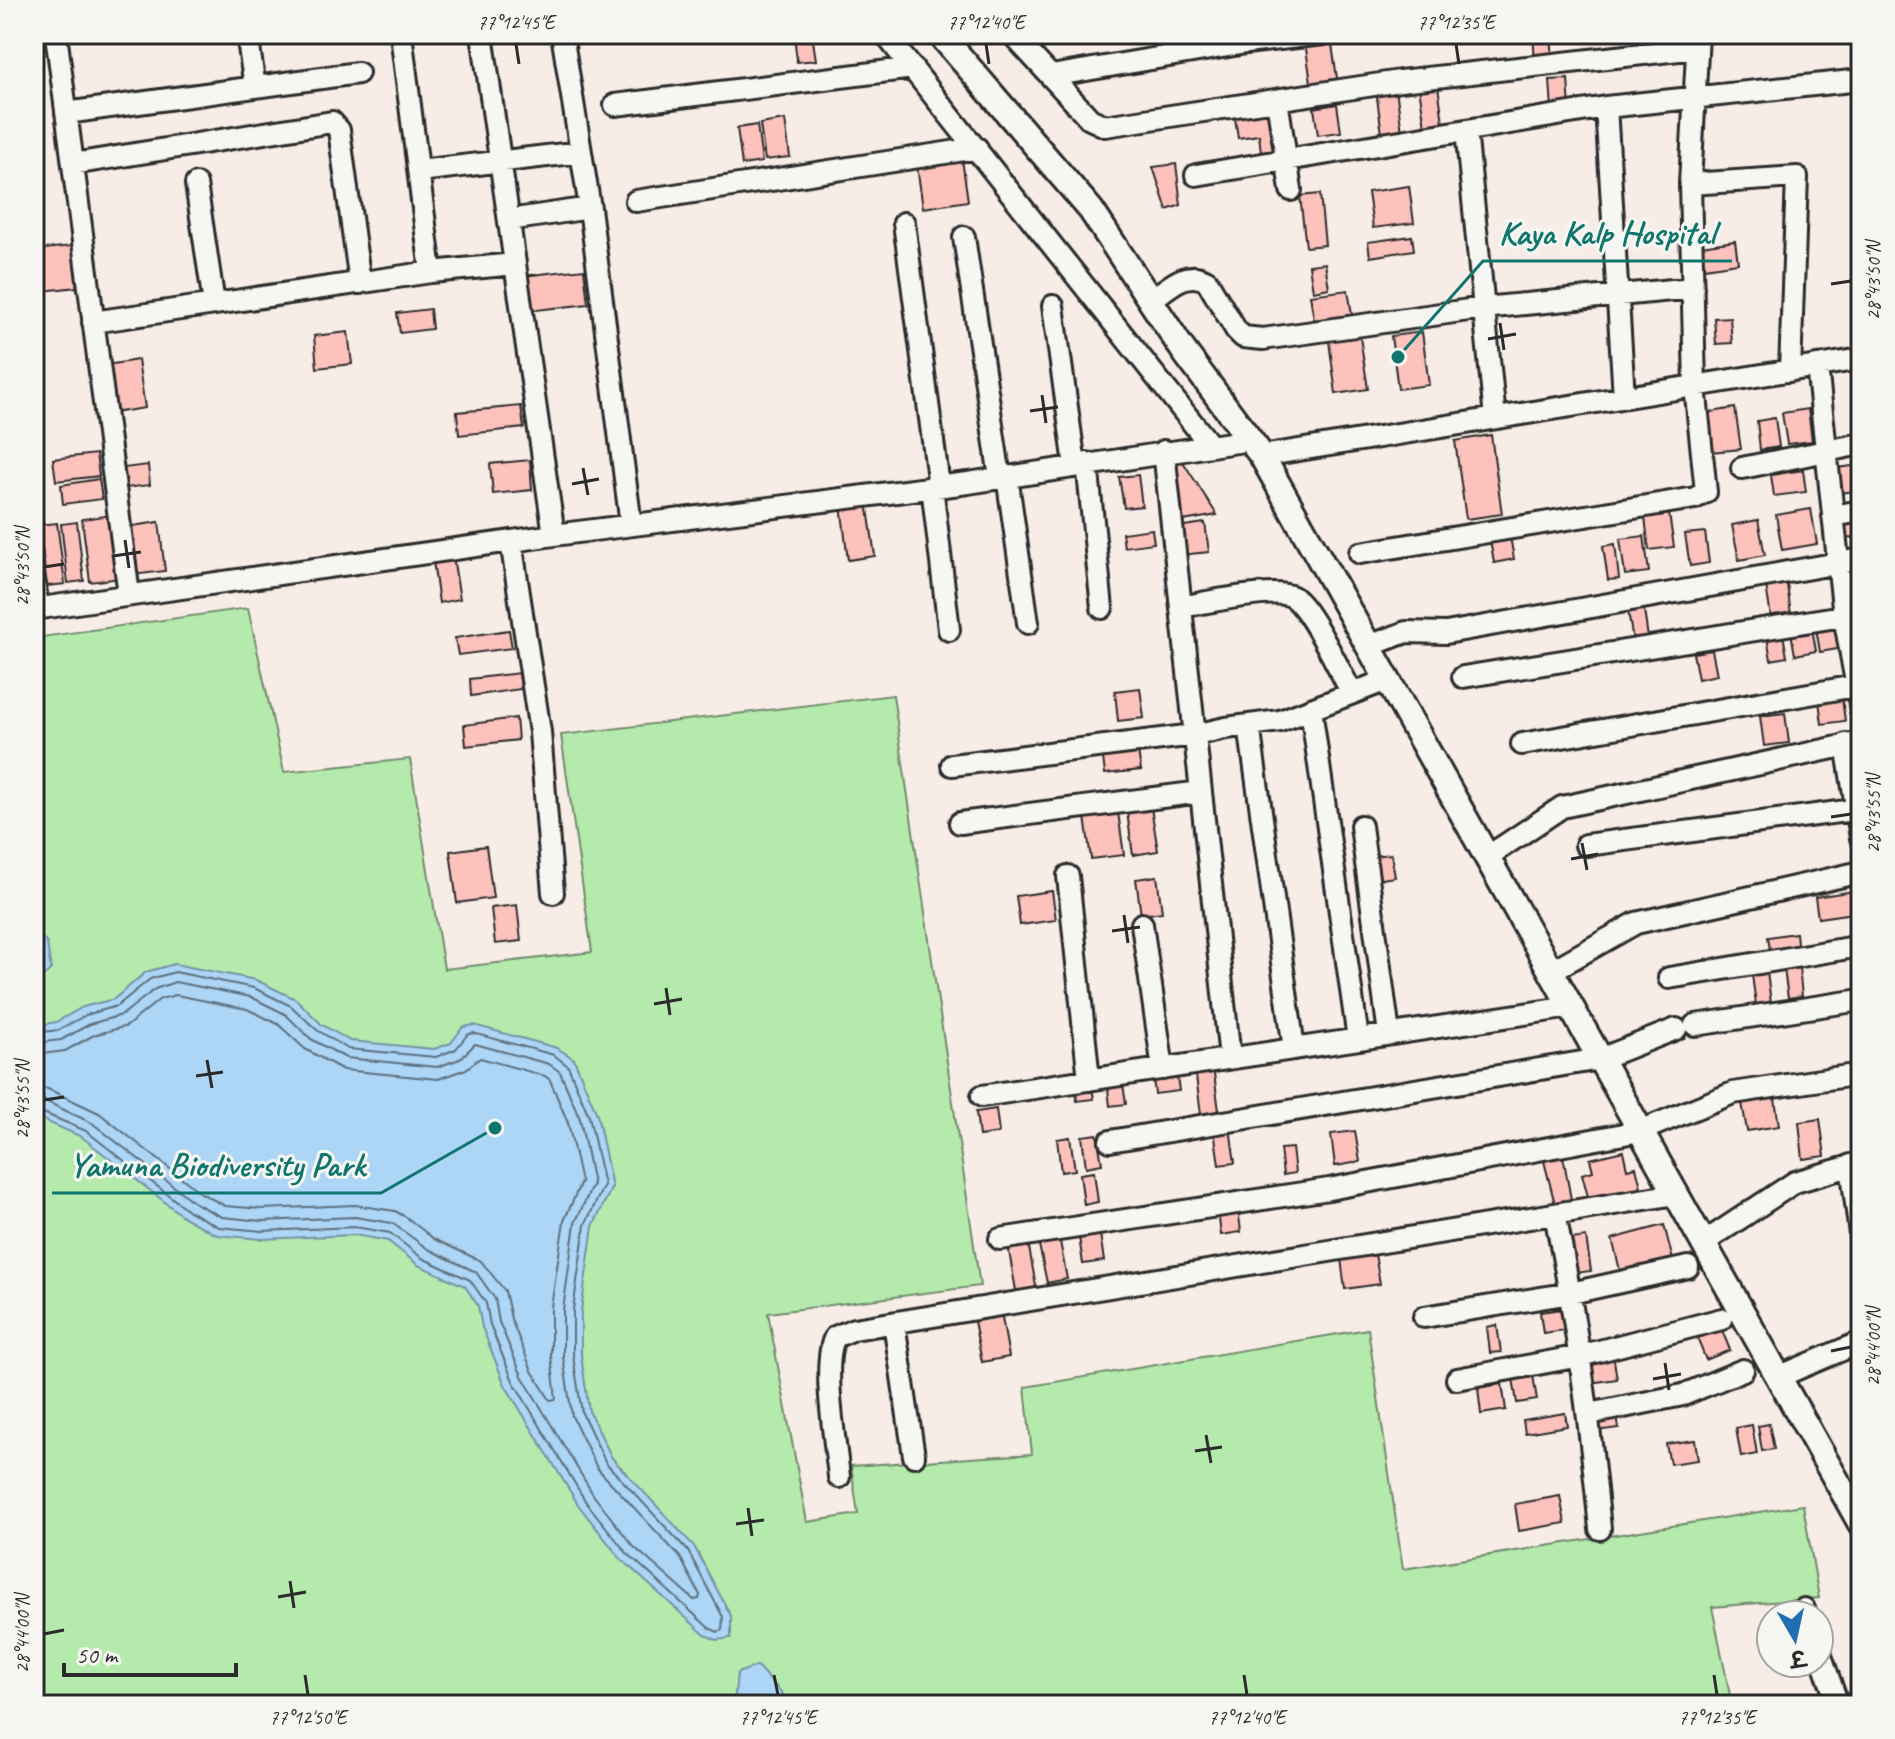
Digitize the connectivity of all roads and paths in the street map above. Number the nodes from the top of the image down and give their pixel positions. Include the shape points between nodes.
1 (56, 34) edge
2 (247, 34) edge
3 (401, 34) edge
4 (482, 34) edge
5 (562, 34) edge
6 (885, 34) edge
7 (940, 34) edge
8 (1012, 34) edge
9 (1324, 34) edge
10 (1245, 39) edge
11 (1698, 41) edge
12 (913, 68) junction
13 (358, 73) dead end
14 (1066, 74) junction
15 (1861, 80) edge
16 (255, 87) junction
17 (1695, 97) junction
18 (1277, 100) junction
19 (615, 105) dead end
20 (1606, 107) junction
21 (66, 113) junction
22 (1466, 130) junction
23 (977, 148) junction
24 (581, 152) junction
25 (1286, 160) junction
26 (500, 161) junction
27 (73, 164) junction
28 (419, 171) junction
29 (1196, 175) dead end
30 (196, 184) dead end
31 (1690, 184) junction
32 (1291, 190) dead end
33 (636, 201) dead end
34 (590, 208) junction
35 (509, 220) junction
36 (904, 223) dead end
37 (964, 237) dead end
38 (515, 264) junction
39 (431, 272) junction
40 (360, 283) junction
41 (1693, 288) junction
42 (1618, 295) junction
43 (1150, 301) junction
44 (214, 304) junction
45 (1053, 306) dead end
46 (1483, 308) junction
47 (93, 322) junction
48 (1861, 359) edge
49 (1817, 366) junction
50 (1790, 371) junction
51 (1695, 386) junction
52 (1624, 397) junction
53 (1495, 418) junction
54 (1861, 444) edge
55 (1210, 445) junction
56 (1256, 448) junction
57 (1826, 450) junction
58 (1164, 451) junction
59 (1081, 464) junction
60 (1742, 468) dead end
61 (1004, 477) junction
62 (936, 486) junction
63 (1861, 511) edge
64 (1833, 516) junction
65 (631, 525) junction
66 (554, 535) junction
67 (511, 541) junction
68 (1360, 553) dead end
69 (1861, 559) edge
70 (1837, 563) junction
71 (34, 579) edge
72 (129, 595) junction
73 (1181, 607) junction
74 (36, 608) edge
75 (1102, 608) dead end
76 (1852, 615) edge
77 (1028, 623) dead end
78 (949, 630) dead end
79 (1369, 646) junction
80 (1463, 677) dead end
81 (1387, 680) junction
82 (1859, 685) edge
83 (1352, 693) junction
84 (1311, 709) junction
85 (1861, 710) edge
86 (1249, 725) junction
87 (1194, 735) junction
88 (1853, 743) edge
89 (1522, 744) dead end
90 (952, 765) dead end
91 (1201, 792) junction
92 (1859, 810) edge
93 (960, 823) dead end
94 (1361, 826) dead end
95 (1861, 838) edge
96 (1586, 845) dead end
97 (1487, 857) junction
98 (1861, 872) edge
99 (1068, 876) dead end
100 (553, 893) dead end
101 (1142, 924) dead end
102 (1861, 946) edge
103 (1551, 971) junction
104 (1669, 978) dead end
105 (1861, 1000) edge
106 (1571, 1007) junction
107 (1389, 1034) junction
108 (1358, 1039) junction
109 (1294, 1049) junction
110 (1230, 1058) junction
111 (1600, 1059) junction
112 (1163, 1069) junction
113 (1861, 1074) edge
114 (1089, 1080) junction
115 (982, 1096) dead end
116 (1640, 1131) junction
117 (1110, 1141) dead end
118 (1856, 1164) edge
119 (1676, 1194) junction
120 (1555, 1214) junction
121 (1000, 1239) dead end
122 (1861, 1242) edge
123 (1703, 1243) junction
124 (1688, 1267) dead end
125 (1571, 1293) junction
126 (1424, 1317) dead end
127 (1722, 1319) dead end
128 (894, 1323) junction
129 (1860, 1342) edge
130 (1580, 1356) junction
131 (1743, 1370) dead end
132 (1778, 1377) junction
133 (1457, 1379) dead end
134 (1589, 1414) junction
135 (914, 1456) dead end
136 (839, 1477) dead end
137 (1861, 1524) edge
138 (1600, 1529) dead end
139 (1829, 1679) edge
140 (1838, 1705) edge

1 - 21 street
2 - 16 street
3 - 28 street
4 - 26 street
5 - 24 street
6 - 12 street
7 - 43 street via 1091,210
8 - 14 street
9 - 10 street
10 - 14 street
11 - 17 street
11 - 18 street
12 - 19 street
12 - 23 street
13 - 16 street
14 - 18 street via 1090,119 1110,125
15 - 17 street
16 - 21 street
17 - 20 street
17 - 31 street
18 - 25 street
20 - 22 street
20 - 42 street
21 - 27 street
22 - 25 street
22 - 46 street
23 - 33 street
23 - 55 street
24 - 26 street
24 - 34 street
25 - 29 street
25 - 32 street
26 - 28 street
26 - 35 street
27 - 40 street via 332,122 339,130
27 - 47 street
28 - 39 street
30 - 44 street
31 - 41 street
31 - 50 street via 1797,177
34 - 35 street
34 - 65 street
35 - 38 street
36 - 62 street
37 - 61 street
38 - 39 street
38 - 66 street
39 - 40 street
40 - 44 street
41 - 42 street
41 - 51 street
42 - 46 street
42 - 52 street
43 - 46 street via 1186,277 1198,276 1207,281 1236,330 1257,339
43 - 56 street
44 - 47 street
45 - 59 street
46 - 53 street
47 - 72 street
48 - 49 street
49 - 50 street
49 - 57 street
50 - 51 street
51 - 52 street
51 - 68 street via 1707,485 1701,497
52 - 53 street
53 - 56 street
54 - 57 street
55 - 56 street
55 - 58 street
56 - 79 street
57 - 60 street
57 - 64 street
58 - 59 street
58 - 73 street
59 - 61 street
59 - 75 street
61 - 62 street
61 - 77 street
62 - 65 street
62 - 78 street
63 - 64 street
64 - 70 street
65 - 66 street
66 - 67 street
67 - 72 street
67 - 100 street via 540,732
69 - 70 street
70 - 76 street
70 - 79 street via 1446,633 1406,632
71 - 74 street
72 - 74 street
73 - 83 street via 1260,594 1293,597
73 - 87 street
76 - 80 street
76 - 82 street
79 - 81 street
81 - 83 street
81 - 97 street
82 - 85 street
82 - 89 street
83 - 84 street
84 - 86 street
84 - 108 street
86 - 87 street
86 - 109 street
87 - 90 street
87 - 91 street
88 - 92 street
88 - 97 street via 1558,809
91 - 93 street
91 - 110 street
92 - 95 street
92 - 96 street
94 - 107 street
97 - 103 street
98 - 103 street via 1632,925
99 - 114 street
101 - 112 street
102 - 104 street
103 - 106 street
105 - 111 street via 1686,1027
106 - 107 street
106 - 111 street
107 - 108 street
108 - 109 street
109 - 110 street
110 - 112 street
111 - 116 street
111 - 117 street
112 - 114 street
113 - 116 street via 1730,1094
114 - 115 street
116 - 119 street
116 - 121 street via 1329,1189
118 - 122 street
118 - 123 street via 1787,1188
119 - 120 street
119 - 123 street
120 - 125 street
120 - 128 street
123 - 132 street
124 - 125 street
125 - 126 street
125 - 130 street
127 - 130 street
128 - 135 street
128 - 136 street via 854,1329 835,1337 830,1346
129 - 132 street
130 - 133 street
130 - 134 street
131 - 134 street via 1683,1395
132 - 137 street
134 - 138 street
139 - 140 street

